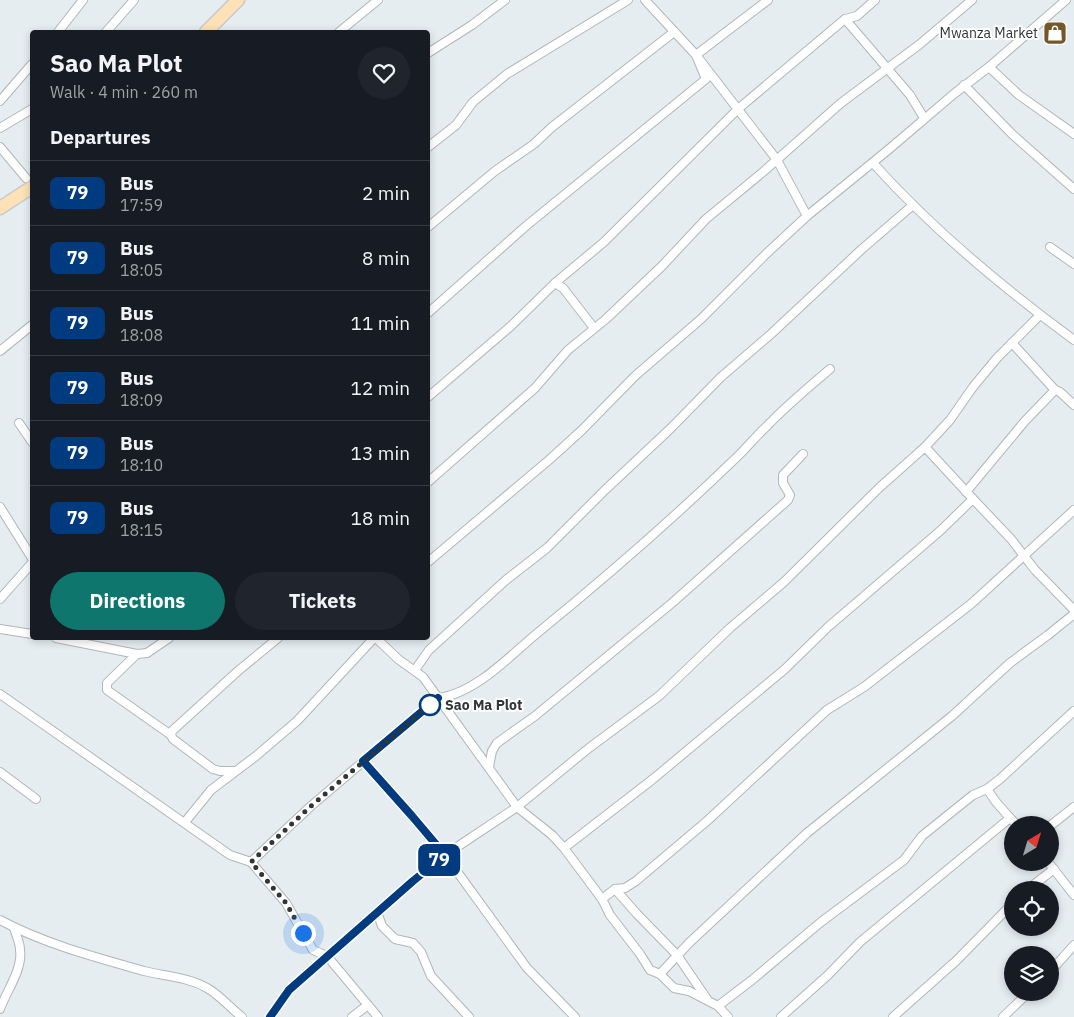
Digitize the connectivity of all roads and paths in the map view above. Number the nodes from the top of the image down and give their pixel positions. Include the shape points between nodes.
1 (83, 0) edge
2 (134, 0) edge
3 (238, 0) edge
4 (378, 0) edge
5 (504, 0) edge
6 (628, 0) edge
7 (645, 0) edge
8 (768, 0) edge
9 (875, 0) edge
10 (972, 0) edge
11 (1066, 0) edge
12 (845, 19) junction
13 (60, 30) edge
14 (108, 30) edge
15 (208, 30) edge
16 (341, 30) edge
17 (674, 32) junction
18 (430, 51) edge
19 (696, 56) junction
20 (30, 66) edge
21 (989, 67) junction
22 (888, 68) junction
23 (964, 85) junction
24 (0, 101) edge
25 (738, 109) junction
26 (30, 110) edge
27 (924, 118) junction
28 (0, 128) edge
29 (1074, 134) edge
30 (430, 145) edge
31 (0, 147) edge
32 (777, 160) junction
33 (873, 163) junction
34 (29, 183) edge
35 (1074, 189) edge
36 (912, 206) junction
37 (0, 208) edge
38 (807, 216) junction
39 (430, 225) edge
40 (1050, 247) dead end
41 (1074, 264) edge
42 (555, 283) junction
43 (430, 310) edge
44 (1040, 315) junction
45 (30, 327) edge
46 (594, 328) junction
47 (1074, 340) edge
48 (1012, 343) junction
49 (0, 351) edge
50 (830, 369) dead end
51 (1055, 390) junction
52 (430, 395) edge
53 (1074, 405) edge
54 (19, 423) dead end
55 (30, 439) edge
56 (925, 448) junction
57 (803, 454) dead end
58 (430, 480) edge
59 (966, 492) junction
60 (973, 499) junction
61 (0, 507) edge
62 (1074, 510) edge
63 (30, 555) edge
64 (1025, 556) junction
65 (430, 560) edge
66 (30, 564) edge
67 (0, 599) edge
68 (1074, 610) edge
69 (1074, 614) edge
70 (0, 628) edge
71 (30, 634) edge
72 (66, 640) edge
73 (166, 640) edge
74 (276, 640) edge
75 (373, 640) edge
76 (377, 640) edge
77 (137, 654) junction
78 (415, 670) junction
79 (0, 694) edge
80 (438, 698) junction
81 (1074, 711) edge
82 (171, 735) junction
83 (363, 761) junction
84 (488, 767) junction
85 (234, 771) junction
86 (0, 772) edge
87 (987, 789) junction
88 (36, 799) dead end
89 (517, 807) junction
90 (1074, 807) edge
91 (1008, 816) edge
92 (1059, 819) edge
93 (185, 822) junction
94 (1004, 823) edge
95 (564, 848) junction
96 (445, 855) junction
97 (251, 862) junction
98 (1051, 871) edge
99 (1056, 871) edge
100 (1039, 881) edge
101 (615, 889) junction
102 (1074, 895) edge
103 (602, 899) junction
104 (377, 912) junction
105 (1004, 912) edge
106 (0, 920) edge
107 (14, 928) junction
108 (1074, 945) edge
109 (677, 955) junction
110 (327, 956) junction
111 (1059, 962) edge
112 (660, 974) junction
113 (708, 1000) junction
114 (1020, 1001) edge
115 (368, 1005) junction
116 (718, 1006) junction
117 (0, 1009) edge
118 (242, 1017) edge
119 (270, 1017) edge
120 (352, 1017) edge
121 (378, 1017) edge
122 (469, 1017) edge
123 (575, 1017) edge
124 (728, 1017) edge
125 (781, 1017) edge
126 (893, 1017) edge
127 (1003, 1017) edge

1 - 13 street
2 - 14 street
3 - 15 main road
4 - 16 street
5 - 18 street via 472,25
6 - 30 street via 507,74 473,102 456,125
7 - 17 street
8 - 19 street
9 - 12 street via 858,16
10 - 22 street
11 - 21 street
12 - 22 street
12 - 25 street
17 - 19 street
17 - 39 street
19 - 25 street
19 - 43 street via 706,79 526,226
20 - 24 street
21 - 23 street
21 - 29 street via 1019,95
22 - 27 street
22 - 32 street via 841,103
23 - 27 street
23 - 35 street via 1013,135
25 - 32 street
25 - 42 street via 604,242
26 - 28 street
27 - 33 street
31 - 34 street
32 - 38 street
32 - 46 street via 706,219 662,266
33 - 36 street
33 - 38 street
34 - 37 main road
36 - 44 street
36 - 78 street via 721,377 546,548 430,650
38 - 65 street via 569,442
40 - 41 street
42 - 46 street via 564,288
42 - 52 street via 511,326
44 - 47 street
44 - 48 street
45 - 49 street
46 - 58 street via 568,350 535,388
48 - 51 street
48 - 56 street
50 - 80 street via 696,495 548,625 482,679 459,693
51 - 53 street
51 - 59 street
54 - 55 street
56 - 59 street
56 - 89 street via 659,696
57 - 84 street via 783,475 783,484 790,495 788,500 672,603 535,716 497,743
59 - 60 street
60 - 64 street
60 - 95 street via 785,669
61 - 63 street
62 - 64 street
64 - 68 street via 1034,570
64 - 101 street via 918,646 827,710 707,821 636,881 625,888
66 - 67 street
69 - 109 street via 1010,663 952,716 807,833
70 - 71 street
72 - 77 street
73 - 77 street via 147,653
74 - 82 street
75 - 85 street via 297,721
76 - 78 street
77 - 82 street via 106,683 107,690
78 - 80 street
79 - 93 street
80 - 83 street
80 - 84 street
81 - 87 street via 1019,764
82 - 85 street via 213,768
83 - 96 street
83 - 97 street
84 - 89 street
85 - 93 street via 211,790
86 - 88 street
87 - 91 street
87 - 116 street via 973,795 922,836 904,860
89 - 95 street
89 - 96 street
90 - 92 street
93 - 97 street via 230,855
94 - 125 street via 860,942
95 - 103 street
96 - 104 street
96 - 123 street via 527,968
97 - 110 street via 286,903 313,950
98 - 100 street
99 - 102 street
101 - 103 street
101 - 109 street
103 - 112 street via 650,970
104 - 110 street
104 - 122 street via 382,926 395,939 413,943 421,952 431,976
105 - 126 street via 956,961
106 - 107 street
107 - 117 street via 20,958
107 - 118 street via 68,949 206,987
108 - 111 street
109 - 112 street
109 - 113 street
110 - 115 street
110 - 119 street via 289,990
112 - 113 street via 674,988
113 - 116 street
114 - 127 street
115 - 120 street
115 - 121 street
116 - 124 street

